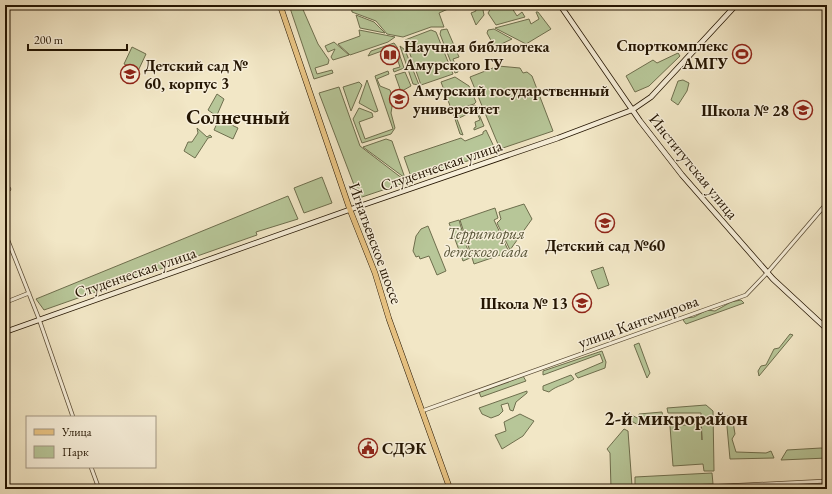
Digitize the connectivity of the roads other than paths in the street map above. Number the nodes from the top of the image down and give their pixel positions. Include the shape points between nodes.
1 (280, 5) edge
2 (560, 5) edge
3 (736, 5) edge
4 (632, 110) junction
5 (827, 203) edge
6 (350, 210) junction
7 (5, 233) edge
8 (767, 273) junction
9 (29, 293) junction
10 (5, 298) edge
11 (39, 319) junction
12 (827, 329) edge
13 (5, 332) edge
14 (422, 411) junction
15 (73, 416) edge
16 (91, 468) edge
17 (827, 481) edge
18 (99, 489) edge
19 (450, 489) edge
20 (662, 489) edge

1 - 6 main road, Игнатьевское шоссе
2 - 4 main road, Институтская улица
3 - 4 main road, Студенческая улица via 651,97
4 - 6 main road, Студенческая улица
4 - 8 main road, Институтская улица via 682,175
5 - 8 street, улица Кантемирова
6 - 11 main road, Студенческая улица
6 - 14 main road, Игнатьевское шоссе via 375,273
7 - 9 street
8 - 12 main road, Институтская улица
8 - 14 street, улица Кантемирова via 746,295
9 - 10 street via 9,301
9 - 11 street
11 - 13 main road, Студенческая улица
11 - 15 street
14 - 19 main road, Игнатьевское шоссе
16 - 18 street
17 - 20 street

